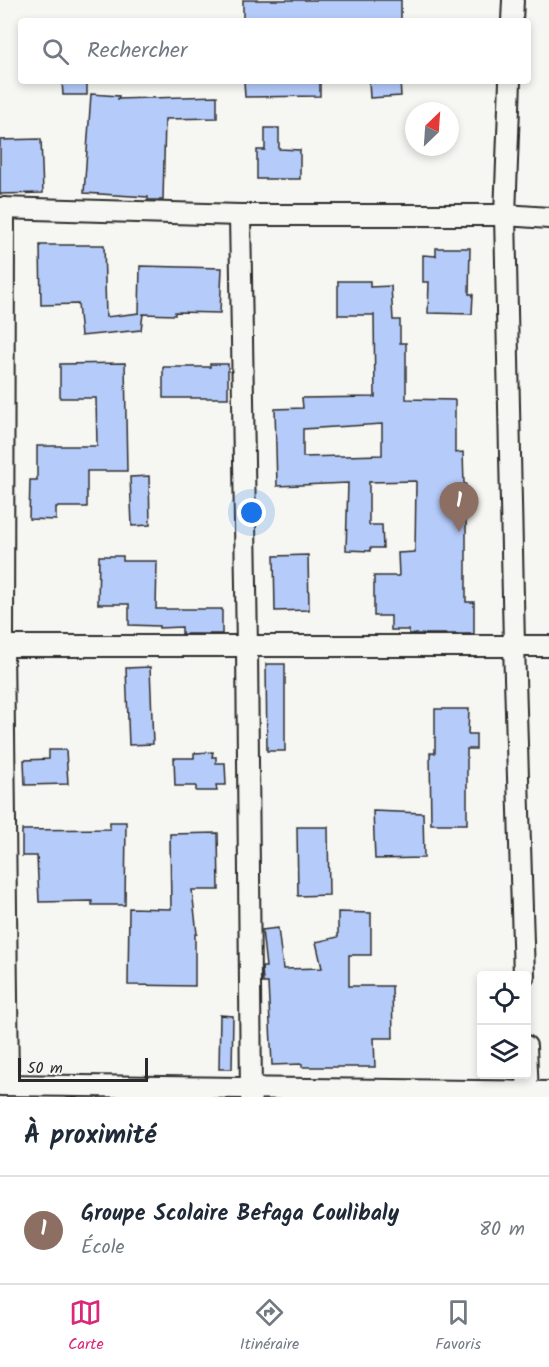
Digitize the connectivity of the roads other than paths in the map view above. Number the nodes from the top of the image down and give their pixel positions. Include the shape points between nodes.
1 (513, 0) edge
2 (512, 18) edge
3 (510, 84) edge
4 (2, 208) edge
5 (240, 215) junction
6 (505, 215) junction
7 (549, 218) edge
8 (514, 645) junction
9 (2, 646) edge
10 (549, 646) edge
11 (247, 647) junction
12 (524, 971) edge
13 (527, 1079) edge
14 (4, 1084) edge
15 (251, 1092) edge
16 (549, 1092) edge
17 (528, 1095) edge

1 - 2 street
3 - 6 street
4 - 5 street
4 - 9 street
5 - 6 street
5 - 11 street
6 - 7 street
6 - 8 street
8 - 10 street
8 - 11 street
8 - 12 street
9 - 11 street
9 - 14 street
11 - 15 street
13 - 17 street
14 - 15 street
15 - 17 street
16 - 17 street

